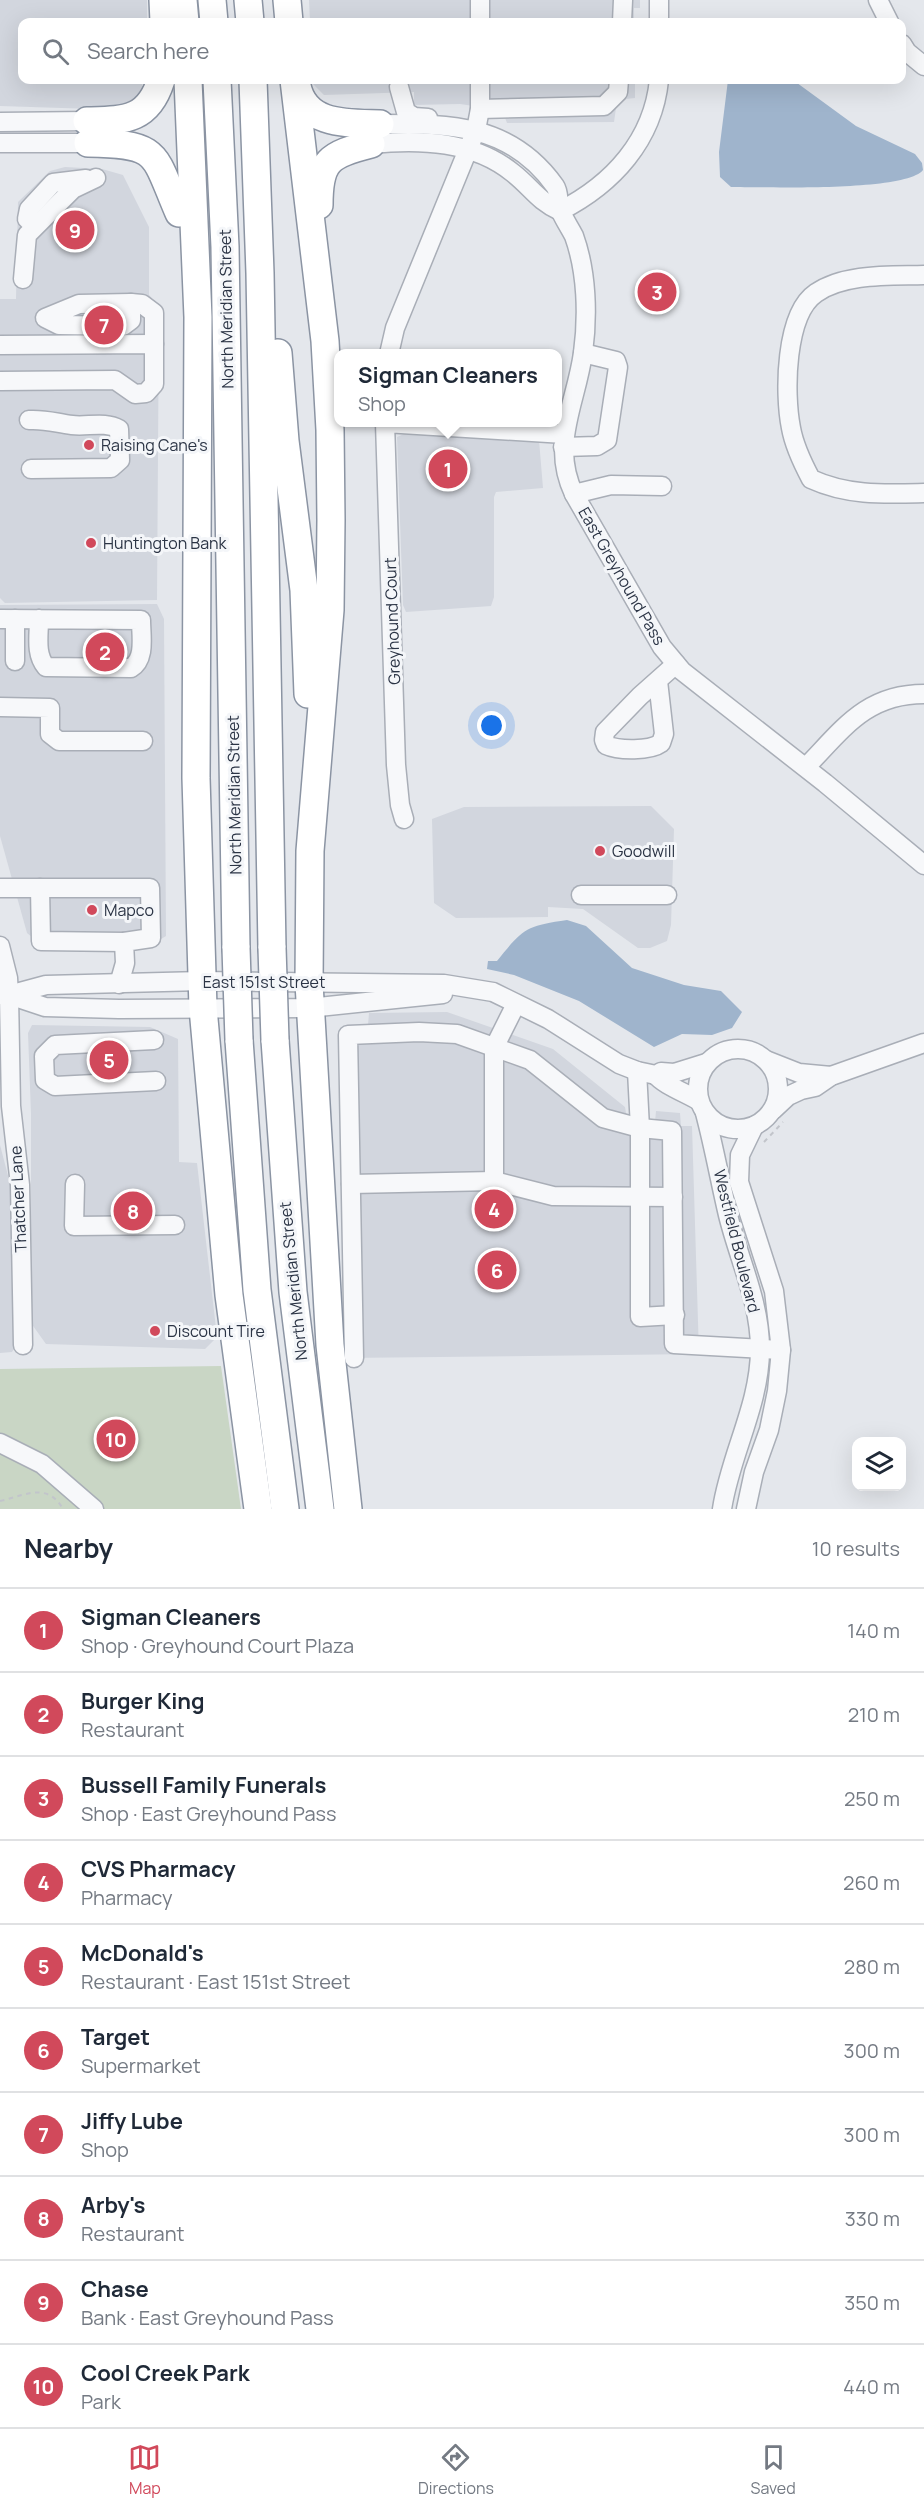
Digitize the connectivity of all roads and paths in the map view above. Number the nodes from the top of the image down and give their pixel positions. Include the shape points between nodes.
1 (162, 0) edge
2 (183, 0) edge
3 (212, 0) edge
4 (248, 0) edge
5 (287, 0) edge
6 (480, 0) edge
7 (622, 0) edge
8 (658, 0) edge
9 (878, 0) edge
10 (163, 18) edge
11 (184, 18) edge
12 (214, 18) edge
13 (250, 18) edge
14 (289, 18) edge
15 (480, 18) edge
16 (621, 18) edge
17 (659, 18) edge
18 (887, 18) edge
19 (906, 50) edge
20 (924, 66) edge
21 (159, 84) edge
22 (169, 84) edge
23 (188, 84) edge
24 (217, 84) edge
25 (254, 84) edge
26 (254, 84) edge
27 (295, 84) edge
28 (296, 84) edge
29 (480, 84) edge
30 (619, 84) edge
31 (658, 84) edge
32 (480, 109) junction
33 (0, 122) edge
34 (56, 122) junction
35 (476, 130) junction
36 (87, 132) junction
37 (375, 134) junction
38 (3, 144) edge
39 (467, 150) junction
40 (96, 178) dead end
41 (560, 211) junction
42 (179, 213) junction
43 (924, 275) edge
44 (23, 279) dead end
45 (320, 297) junction
46 (131, 303) dead end
47 (154, 344) junction
48 (0, 345) edge
49 (390, 349) edge
50 (583, 353) junction
51 (0, 381) edge
52 (29, 420) dead end
53 (385, 427) edge
54 (425, 427) edge
55 (564, 441) junction
56 (31, 469) dead end
57 (662, 486) dead end
58 (924, 493) edge
59 (574, 494) junction
60 (196, 495) junction
61 (8, 619) edge
62 (39, 619) junction
63 (15, 661) dead end
64 (676, 664) junction
65 (658, 681) dead end
66 (924, 694) edge
67 (0, 707) edge
68 (143, 741) dead end
69 (806, 767) junction
70 (404, 819) dead end
71 (310, 851) junction
72 (924, 865) edge
73 (0, 888) edge
74 (40, 888) junction
75 (573, 895) dead end
76 (666, 895) dead end
77 (124, 942) junction
78 (0, 946) edge
79 (202, 981) junction
80 (119, 984) junction
81 (4, 995) edge
82 (309, 995) junction
83 (516, 1004) junction
84 (203, 1008) junction
85 (154, 1040) dead end
86 (924, 1043) edge
87 (494, 1048) junction
88 (766, 1060) junction
89 (706, 1063) junction
90 (637, 1071) junction
91 (656, 1075) junction
92 (831, 1076) junction
93 (156, 1081) dead end
94 (702, 1107) junction
95 (779, 1115) junction
96 (754, 1126) junction
97 (640, 1128) junction
98 (759, 1147) dead end
99 (10, 1162) edge
100 (0, 1172) edge
101 (494, 1181) junction
102 (75, 1184) dead end
103 (351, 1184) junction
104 (640, 1197) junction
105 (673, 1197) junction
106 (175, 1225) dead end
107 (675, 1316) junction
108 (23, 1345) dead end
109 (760, 1349) junction
110 (781, 1350) junction
111 (354, 1358) dead end
112 (0, 1443) edge
113 (0, 1500) edge
114 (63, 1509) edge
115 (94, 1509) edge
116 (258, 1509) edge
117 (285, 1509) edge
118 (320, 1509) edge
119 (348, 1509) edge
120 (722, 1509) edge
121 (746, 1509) edge

1 - 10 highway
2 - 11 highway
3 - 12 highway
4 - 13 highway
5 - 14 highway
6 - 15 street
7 - 16 street
8 - 17 street
9 - 18 street
19 - 20 street
21 - 36 highway via 156,95 142,111
22 - 42 highway
23 - 60 highway via 199,328
24 - 117 highway, North Meridian Street, bridge via 225,247 239,1040 257,1290
25 - 71 highway via 285,441 307,628
26 - 118 highway, North Meridian Street, bridge via 275,1040 291,1269
27 - 45 highway
28 - 37 highway via 305,105 321,118 349,123
29 - 32 street
30 - 32 street via 618,92 604,106
31 - 41 street via 651,119 632,153 599,187
32 - 35 street
33 - 34 street
34 - 36 street
34 - 38 street
35 - 37 street, East Greyhound Pass via 446,125
35 - 37 street via 447,118 414,117 406,112 399,87 391,113
35 - 39 street
35 - 41 street, East Greyhound Pass via 505,141 536,164 557,188
36 - 38 street
36 - 42 highway via 150,154 160,165
37 - 39 street, East Greyhound Pass
37 - 45 highway via 337,154 321,173
39 - 41 street, East Greyhound Pass via 497,162 542,202
39 - 49 street via 395,328
40 - 44 street via 27,231
41 - 50 street, East Greyhound Pass via 574,238 583,276
42 - 60 highway
43 - 58 street via 861,276 817,292 804,304 793,334 789,363 791,430 811,479 862,494
45 - 71 highway via 328,397 331,565
46 - 47 street via 142,304 154,313
47 - 48 street
47 - 51 street via 154,384 147,393 135,394 115,380
50 - 55 street, East Greyhound Pass
50 - 55 street via 611,358 618,367 607,440 597,446
52 - 56 street via 112,425 119,429 120,460 111,468
53 - 70 street, Greyhound Court via 396,765
54 - 55 street
55 - 59 street, East Greyhound Pass via 564,471
57 - 59 street via 611,485
59 - 64 street, East Greyhound Pass via 662,647
60 - 79 highway via 196,778
61 - 62 street
61 - 63 street
62 - 62 street via 141,620 141,658 131,668 46,667 39,652
64 - 65 street
64 - 69 street, East Greyhound Pass
66 - 69 street via 887,699 867,709
67 - 68 street via 50,708 50,734 59,741
69 - 72 street, East Greyhound Pass
71 - 82 highway
73 - 74 street
74 - 77 street via 41,941
74 - 77 street via 150,888 151,938
75 - 76 street
77 - 80 street
78 - 81 street, Thatcher Lane via 8,978
79 - 80 street, East 151st Street
79 - 82 street, East 151st Street
79 - 84 highway
80 - 81 street, East 151st Street via 46,985
81 - 84 street, East 151st Street via 45,1007
81 - 99 street, Thatcher Lane via 11,1106
82 - 83 street, East 151st Street via 436,993
82 - 83 street, East 151st Street via 400,982 494,992
82 - 84 street, East 151st Street
82 - 119 highway via 330,1345
83 - 87 street
83 - 90 street, East 151st Street
84 - 116 highway via 229,1295
85 - 93 street via 55,1045 44,1056 45,1080 55,1086
86 - 92 street
87 - 97 street via 530,1060 603,1118
87 - 101 street
87 - 103 street via 457,1034 348,1035
88 - 89 street via 736,1049
88 - 92 street via 799,1073
88 - 95 street via 778,1084
89 - 91 street, East 151st Street
89 - 94 street via 697,1088
90 - 91 street, East 151st Street
90 - 97 street
91 - 94 street, East 151st Street via 660,1082 676,1087
92 - 95 street via 815,1087 788,1096
94 - 96 street via 714,1122 727,1128
94 - 109 street, Westfield Boulevard via 728,1216 751,1288
95 - 96 street
95 - 98 path
96 - 110 street, Westfield Boulevard via 740,1155 739,1182 774,1291
97 - 104 street
97 - 105 street via 672,1131
99 - 100 street
99 - 108 street, Thatcher Lane
101 - 103 street
101 - 104 street via 553,1196
102 - 106 street via 74,1226
103 - 111 street
104 - 105 street
104 - 107 street via 640,1317
105 - 107 street
107 - 109 street via 674,1344
109 - 110 street
109 - 120 street, Westfield Boulevard via 752,1404
110 - 121 street, Westfield Boulevard via 769,1430
112 - 115 street via 42,1464
113 - 114 path via 42,1492 53,1496

